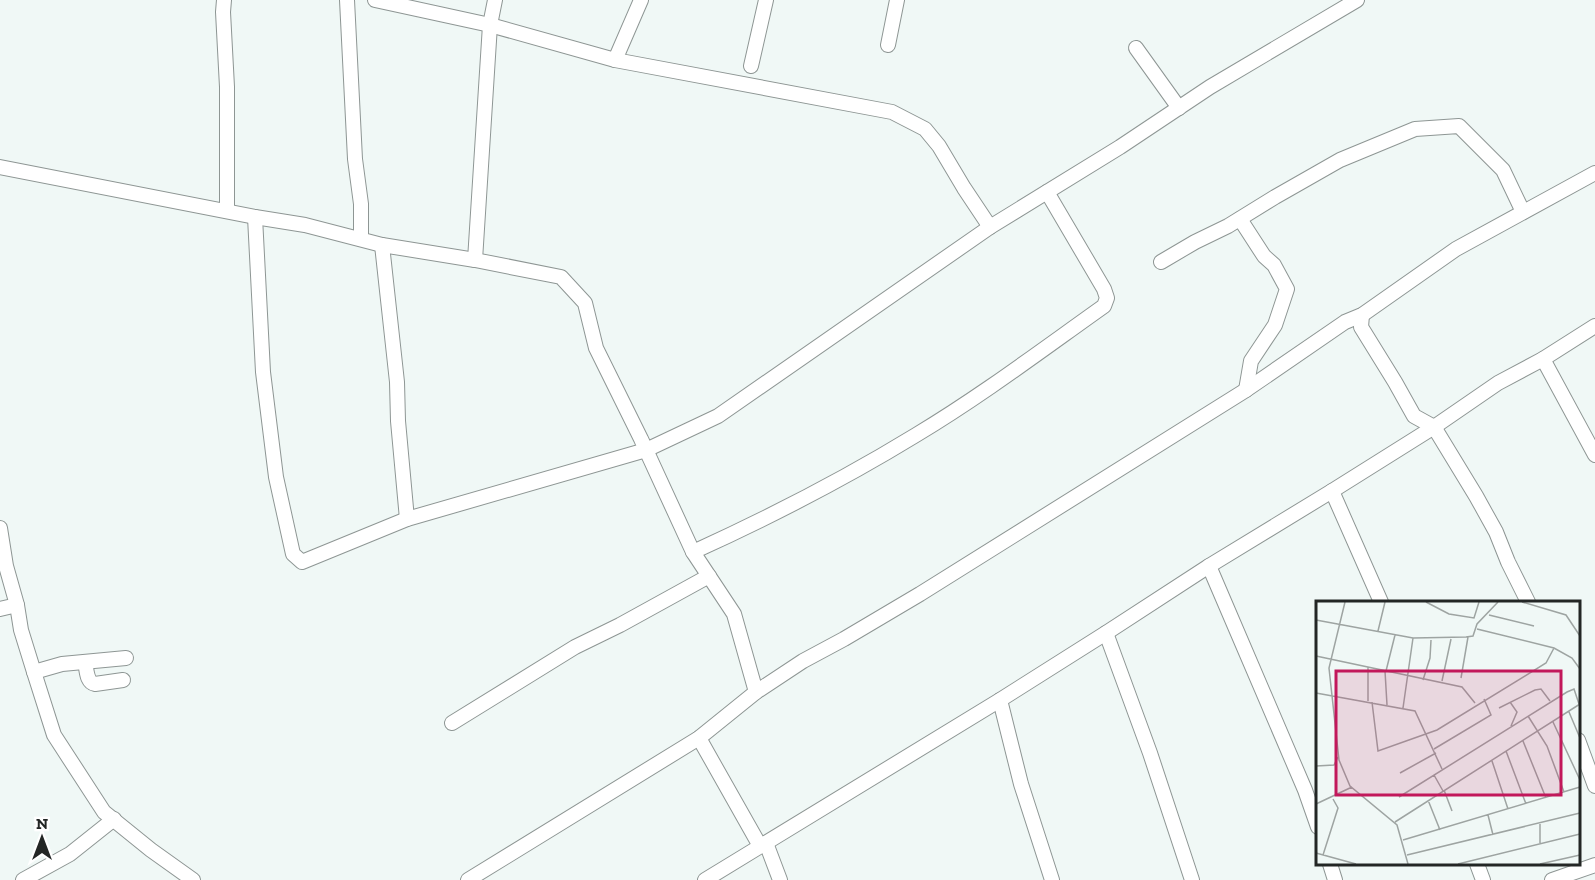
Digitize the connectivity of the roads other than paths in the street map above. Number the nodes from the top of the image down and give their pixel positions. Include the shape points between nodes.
1 (224, 0) edge
2 (347, 0) edge
3 (375, 0) edge
4 (495, 0) edge
5 (641, 0) edge
6 (766, 0) edge
7 (897, 0) edge
8 (1357, 0) edge
9 (490, 25) junction
10 (888, 45) dead end
11 (1136, 48) dead end
12 (615, 60) junction
13 (751, 66) dead end
14 (1179, 108) junction
15 (0, 167) edge
16 (1595, 173) edge
17 (1047, 192) junction
18 (227, 211) junction
19 (1523, 212) junction
20 (255, 217) junction
21 (1240, 219) junction
22 (990, 227) junction
23 (361, 239) junction
24 (382, 245) junction
25 (475, 260) junction
26 (1161, 262) dead end
27 (1362, 315) junction
28 (1595, 326) edge
29 (1543, 359) junction
30 (1246, 390) junction
31 (1434, 427) junction
32 (646, 450) junction
33 (1595, 455) edge
34 (1332, 491) junction
35 (407, 519) junction
36 (0, 528) edge
37 (693, 552) junction
38 (1209, 566) junction
39 (709, 576) junction
40 (1380, 601) edge
41 (1527, 601) edge
42 (17, 605) junction
43 (0, 609) edge
44 (1106, 633) junction
45 (126, 658) dead end
46 (85, 662) junction
47 (34, 672) junction
48 (123, 680) dead end
49 (756, 692) junction
50 (1000, 700) junction
51 (452, 723) dead end
52 (699, 738) junction
53 (1580, 745) edge
54 (1595, 786) edge
55 (114, 819) junction
56 (1316, 824) edge
57 (763, 844) junction
58 (1330, 865) edge
59 (1477, 865) edge
60 (1595, 865) edge
61 (23, 880) edge
62 (193, 880) edge
63 (468, 880) edge
64 (705, 880) edge
65 (780, 880) edge
66 (1052, 880) edge
67 (1191, 880) edge
68 (1335, 880) edge
69 (1483, 880) edge
70 (1552, 880) edge

1 - 18 street
2 - 23 street
3 - 9 street
4 - 9 street
5 - 12 street
6 - 13 street
7 - 10 street
8 - 14 street
9 - 12 street
9 - 25 street
11 - 14 street
12 - 22 street via 892,112 925,129
14 - 17 street
15 - 18 street
16 - 19 street
17 - 22 street
17 - 37 street via 1104,289 1104,306 917,435 752,526
18 - 20 street
19 - 21 street via 1503,171 1460,126 1415,129 1380,142 1341,160
19 - 27 street via 1456,249
20 - 23 street
20 - 35 street via 263,372 276,477 293,554 302,562
21 - 26 street
21 - 30 street via 1287,289 1275,325 1251,361
22 - 32 street via 718,416
23 - 24 street
24 - 25 street
24 - 35 street
25 - 32 street via 561,277 585,303 596,348
27 - 30 street via 1345,322
27 - 31 street via 1361,327 1414,416
28 - 29 street
29 - 31 street via 1498,383
29 - 33 street
30 - 49 street
31 - 34 street
31 - 41 street via 1496,532
32 - 35 street
32 - 37 street
34 - 38 street
34 - 40 street
36 - 42 street
37 - 39 street
38 - 44 street
38 - 56 street
39 - 49 street via 734,614
39 - 51 street via 575,647
42 - 43 street
42 - 47 street
44 - 50 street
44 - 67 street
45 - 46 street
46 - 47 street
46 - 48 street via 91,683
47 - 55 street via 54,735 104,812
49 - 52 street
50 - 57 street
50 - 66 street via 1021,784
52 - 57 street
52 - 63 street
53 - 54 street
55 - 61 street via 70,854
55 - 62 street
57 - 64 street
57 - 65 street
58 - 68 street
59 - 69 street
60 - 70 street

